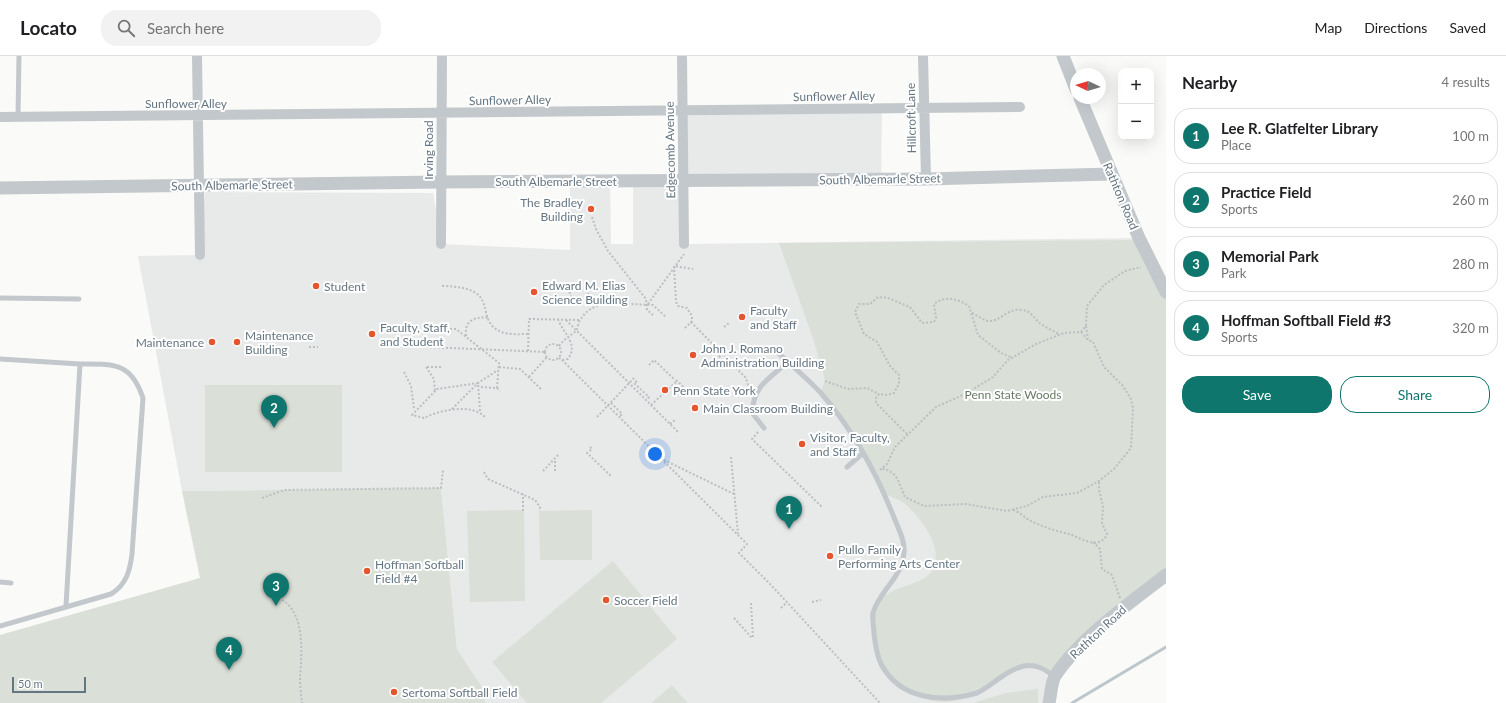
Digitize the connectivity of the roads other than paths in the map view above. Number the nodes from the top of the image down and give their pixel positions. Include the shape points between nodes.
1 (19, 56) edge
2 (197, 56) edge
3 (442, 56) edge
4 (682, 56) edge
5 (923, 56) edge
6 (1063, 56) edge
7 (1070, 74) edge
8 (1083, 104) edge
9 (1020, 107) dead end
10 (924, 108) junction
11 (683, 111) junction
12 (441, 114) junction
13 (197, 116) junction
14 (18, 117) junction
15 (0, 118) edge
16 (1112, 174) junction
17 (926, 179) junction
18 (684, 181) junction
19 (442, 182) junction
20 (199, 185) junction
21 (0, 188) edge
22 (441, 244) dead end
23 (685, 248) road end
24 (200, 256) dead end
25 (1166, 292) edge
26 (0, 298) edge
27 (79, 299) dead end
28 (775, 350) dead end
29 (0, 358) edge
30 (788, 362) junction
31 (80, 364) junction
32 (764, 428) dead end
33 (862, 454) junction
34 (847, 467) dead end
35 (1166, 575) edge
36 (0, 582) edge
37 (11, 583) dead end
38 (66, 606) junction
39 (0, 626) edge
40 (1055, 677) junction
41 (1049, 703) edge

1 - 14 lane
2 - 13 street
3 - 12 street, Irving Road
4 - 11 street, Edgecomb Avenue
5 - 10 street, Hillcroft Lane
6 - 7 street
8 - 16 street, Rathton Road
9 - 10 street, Sunflower Alley
10 - 11 street, Sunflower Alley
10 - 17 street, Hillcroft Lane
11 - 12 street, Sunflower Alley
11 - 18 street, Edgecomb Avenue
12 - 13 street, Sunflower Alley
12 - 19 street, Irving Road
13 - 14 street, Sunflower Alley
13 - 20 street
14 - 15 street, Sunflower Alley
16 - 17 street, South Albemarle Street
16 - 25 street, Rathton Road
17 - 18 street, South Albemarle Street
18 - 19 street, South Albemarle Street
18 - 23 street, Edgecomb Avenue
19 - 20 street, South Albemarle Street
19 - 22 street, Irving Road
20 - 21 street, South Albemarle Street
20 - 24 street
26 - 27 lane
28 - 30 lane
29 - 31 lane
30 - 32 lane via 753,398 753,414
30 - 33 lane via 821,393
31 - 38 lane
31 - 38 lane via 122,367 133,376 143,398 129,574 119,589 111,594
33 - 34 lane
33 - 40 lane via 884,492 904,545 901,565 873,614 881,664 894,680 908,693 944,702 959,700 978,692 1024,666 1035,666
35 - 40 street, Rathton Road via 1122,609 1078,649
36 - 37 lane
38 - 39 lane
40 - 41 street, Rathton Road

